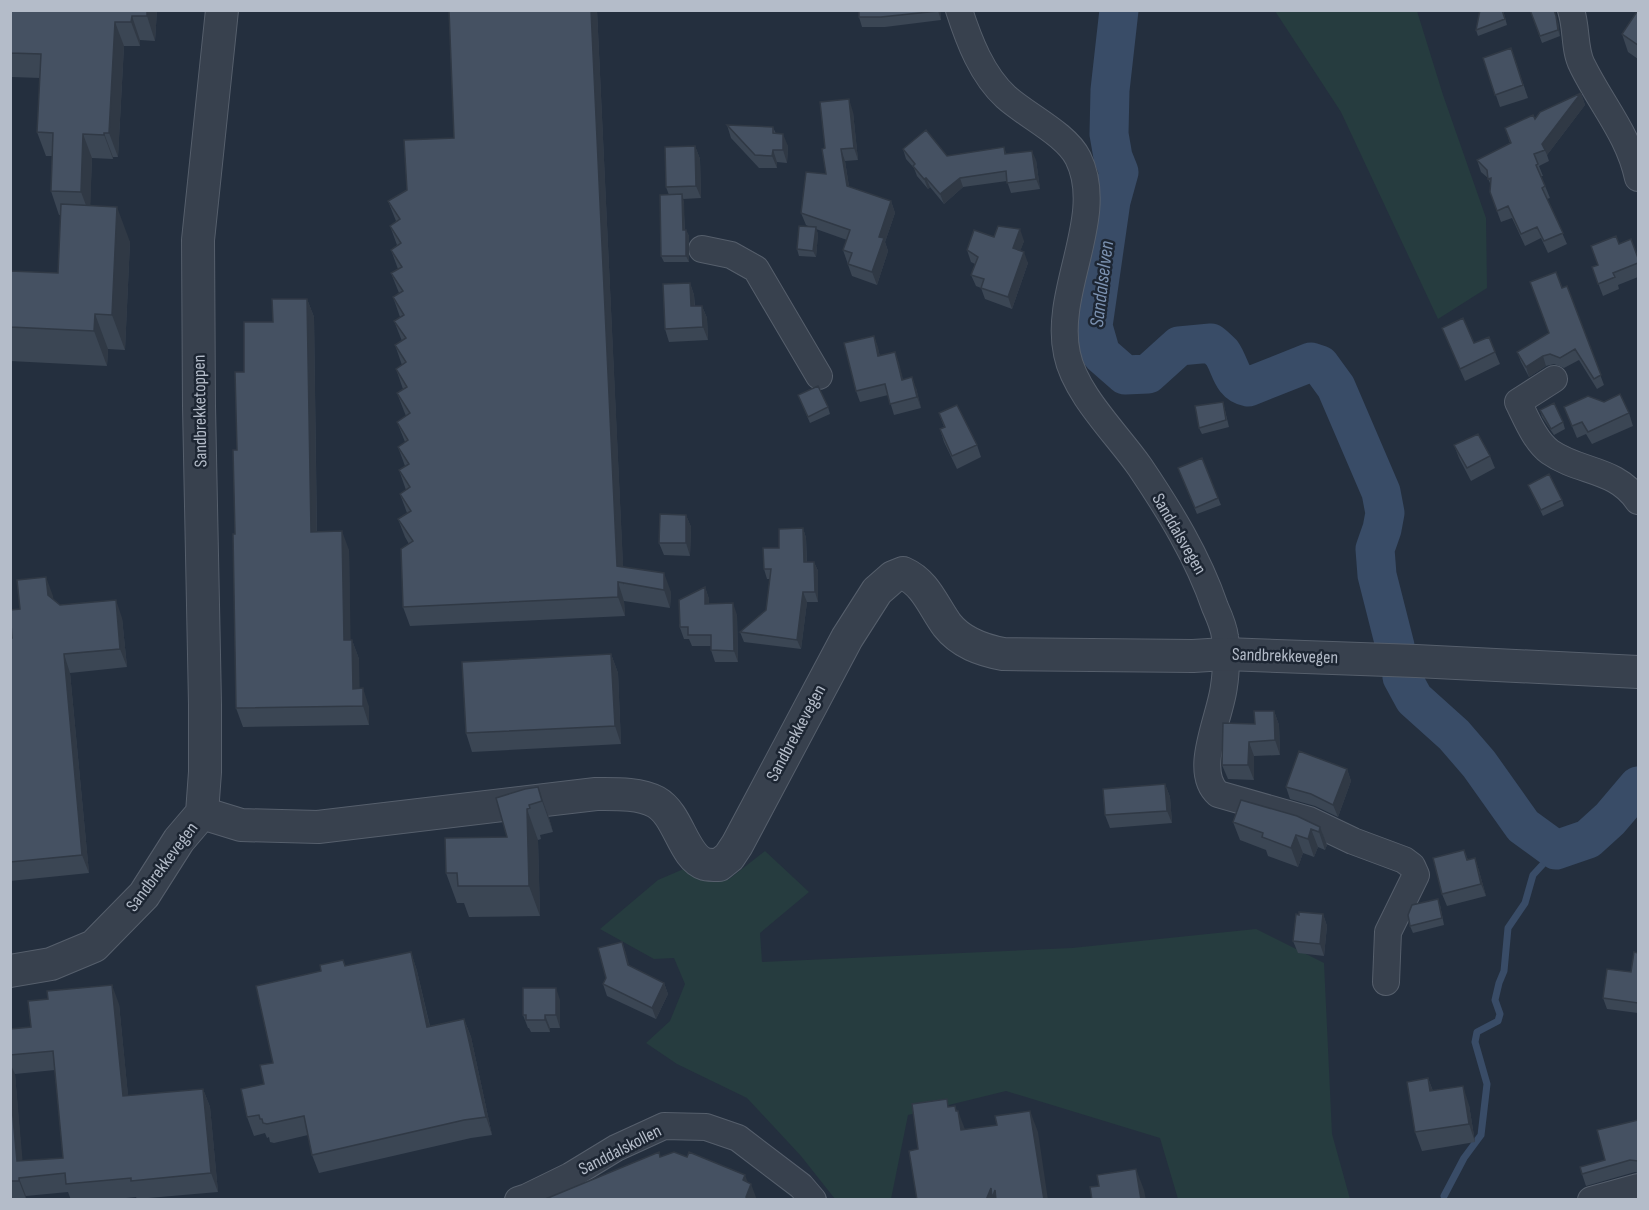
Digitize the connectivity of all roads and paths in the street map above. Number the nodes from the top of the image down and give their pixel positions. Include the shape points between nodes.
1 (222, 10) edge
2 (958, 10) edge
3 (1571, 10) edge
4 (1638, 178) edge
5 (702, 249) dead end
6 (819, 376) dead end
7 (1554, 379) dead end
8 (1638, 501) edge
9 (1225, 654) junction
10 (1638, 672) edge
11 (202, 813) junction
12 (10, 971) edge
13 (1386, 982) dead end
14 (1638, 1187) edge
15 (518, 1200) edge
16 (813, 1200) edge
17 (1591, 1200) edge

1 - 11 street, Sandbrekketoppen via 198,240 205,704
2 - 9 street, Sanddalsvegen via 975,53 996,86 1065,142 1083,169 1087,209 1064,328 1069,362 1095,410 1141,469 1204,577 1226,637
3 - 4 street via 1581,63 1624,135
5 - 6 street via 731,255 756,268
7 - 8 street via 1518,402 1535,435 1549,452 1611,476 1631,490
9 - 10 street, Sandbrekkevegen
9 - 11 street, Sandbrekkevegen via 1004,654 981,649 948,627 913,577 903,573 893,577 877,591 847,638 737,845 719,865 704,864 695,858 668,810 655,801 619,794 318,827 241,825
9 - 13 street, Sanddalsvegen via 1225,684 1207,760 1212,789 1309,820 1412,866 1416,875 1388,932
11 - 12 street, Sandbrekkevegen via 179,840 144,895 94,946 51,964
14 - 17 street
15 - 16 street, Sanddalskollen via 664,1126 706,1127 738,1138 801,1186

